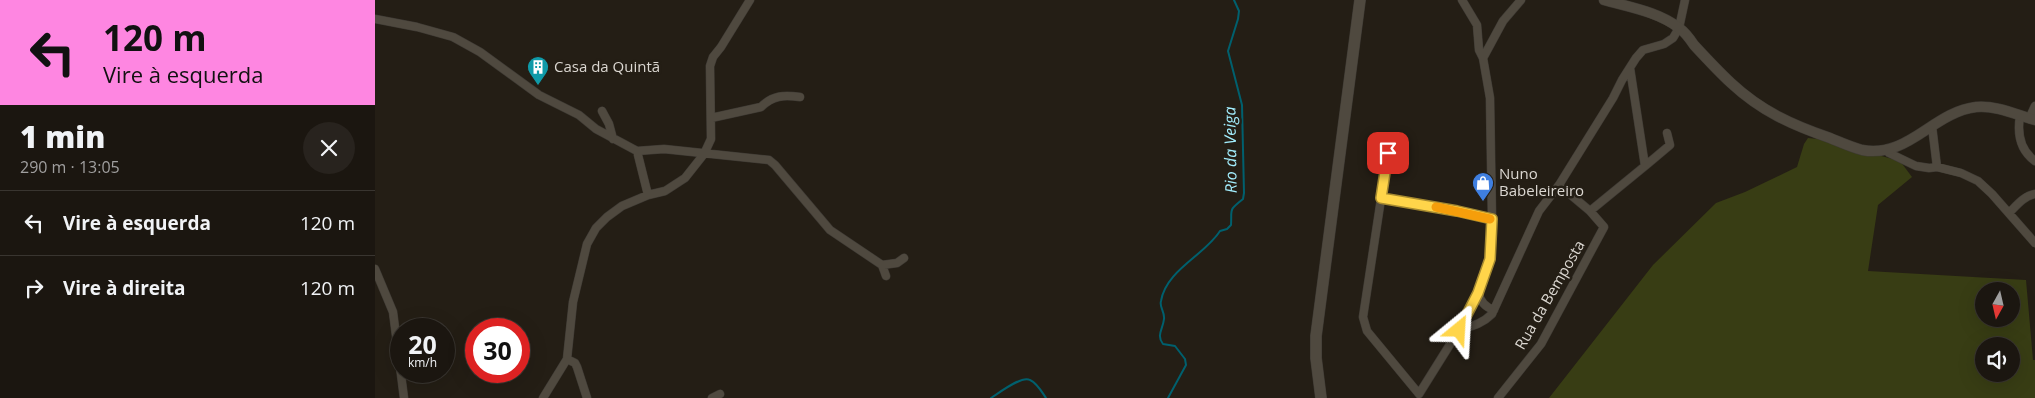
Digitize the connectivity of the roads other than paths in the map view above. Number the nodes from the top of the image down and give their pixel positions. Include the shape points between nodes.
1 (751, 0) edge
2 (1361, 0) edge
3 (1462, 0) edge
4 (1521, 0) edge
5 (1605, 0) edge
6 (1685, 0) edge
7 (375, 19) edge
8 (1679, 28) junction
9 (1483, 58) junction
10 (1630, 68) junction
11 (800, 97) dead end
12 (2035, 106) edge
13 (601, 111) dead end
14 (711, 118) junction
15 (2028, 118) edge
16 (1932, 126) junction
17 (1667, 134) dead end
18 (613, 140) junction
19 (1886, 150) junction
20 (637, 152) junction
21 (1388, 153) dead end
22 (704, 154) junction
23 (2035, 161) edge
24 (1645, 166) junction
25 (1937, 167) junction
26 (1559, 185) junction
27 (2035, 194) edge
28 (648, 195) junction
29 (1381, 198) junction
30 (1590, 211) junction
31 (2009, 213) junction
32 (1492, 219) junction
33 (2035, 243) edge
34 (904, 258) dead end
35 (882, 265) junction
36 (375, 269) edge
37 (885, 276) dead end
38 (1478, 293) junction
39 (1494, 310) junction
40 (1459, 330) junction
41 (567, 359) junction
42 (1421, 396) edge
43 (405, 398) edge
44 (543, 398) edge
45 (587, 398) edge
46 (1321, 398) edge
47 (1498, 398) edge

1 - 14 street via 713,57 710,66
2 - 46 main road via 1316,336
3 - 9 street via 1477,25 1479,50
4 - 9 street via 1503,22
5 - 8 street via 1656,16
6 - 8 street
7 - 18 street via 453,37 480,52 539,95 579,115
8 - 10 street via 1664,44 1643,50
8 - 19 street via 1732,84 1761,108 1783,120 1862,150
9 - 32 street via 1491,118
10 - 24 street
10 - 26 street
11 - 14 street via 777,96 761,107
12 - 15 street
13 - 18 street
14 - 22 street via 711,139
15 - 16 street via 1978,107 1959,110
15 - 23 street via 2018,129 2025,151
16 - 19 street via 1914,139
16 - 25 street
17 - 24 street via 1670,145
18 - 20 street
19 - 25 street via 1916,166
20 - 22 street via 664,149
20 - 28 street
21 - 29 street
22 - 28 street via 685,178 665,191
22 - 35 street via 769,160 830,230
24 - 30 street
25 - 31 street via 1978,181
26 - 30 street
26 - 39 street via 1539,211
27 - 31 street via 2018,203
28 - 41 street via 622,206 607,217 587,244 573,302
29 - 32 street
29 - 42 street via 1363,317 1367,331
30 - 47 street, Rua da Bemposta via 1604,227 1541,344
31 - 33 street
32 - 38 street via 1490,259
34 - 35 street via 897,263
35 - 37 street
36 - 43 street via 393,312
38 - 39 street via 1481,302
38 - 40 street
39 - 40 street via 1485,321
40 - 42 street
41 - 44 street
41 - 45 street via 575,363

